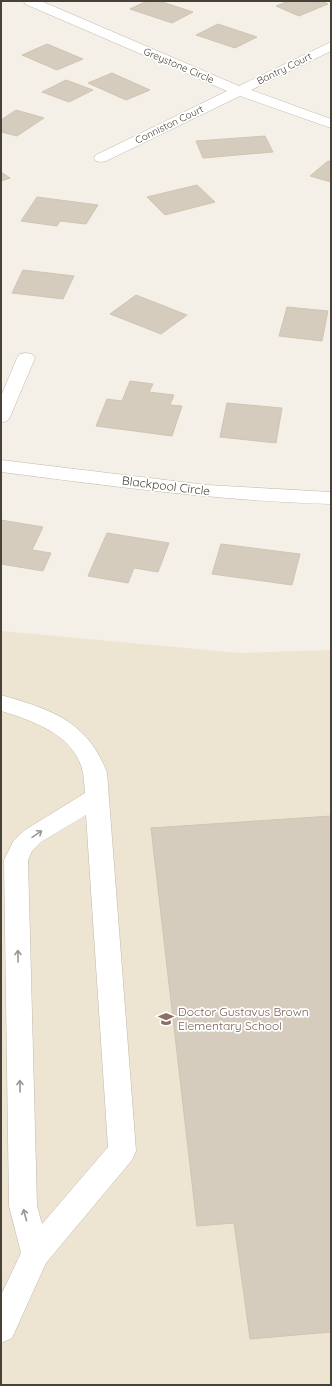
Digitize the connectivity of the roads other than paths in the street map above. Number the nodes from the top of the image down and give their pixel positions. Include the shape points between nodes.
1 (30, 1) edge
2 (331, 46) edge
3 (238, 90) junction
4 (331, 124) edge
5 (100, 158) dead end
6 (26, 358) dead end
7 (1, 417) edge
8 (1, 466) edge
9 (331, 498) edge
10 (1, 703) edge
11 (97, 797) junction
12 (36, 1253) junction
13 (1, 1328) edge

1 - 3 street, Greystone Circle
2 - 3 street, Bantry Court
3 - 4 street, Greystone Circle
3 - 5 street, Conniston Court
6 - 7 street
8 - 9 street, Blackpool Circle via 185,489 278,498
10 - 11 street via 48,720 70,734 86,753 95,773
11 - 12 street via 122,1151
12 -> 11 street via 23,1206 16,860 22,846 33,836
12 - 13 street

